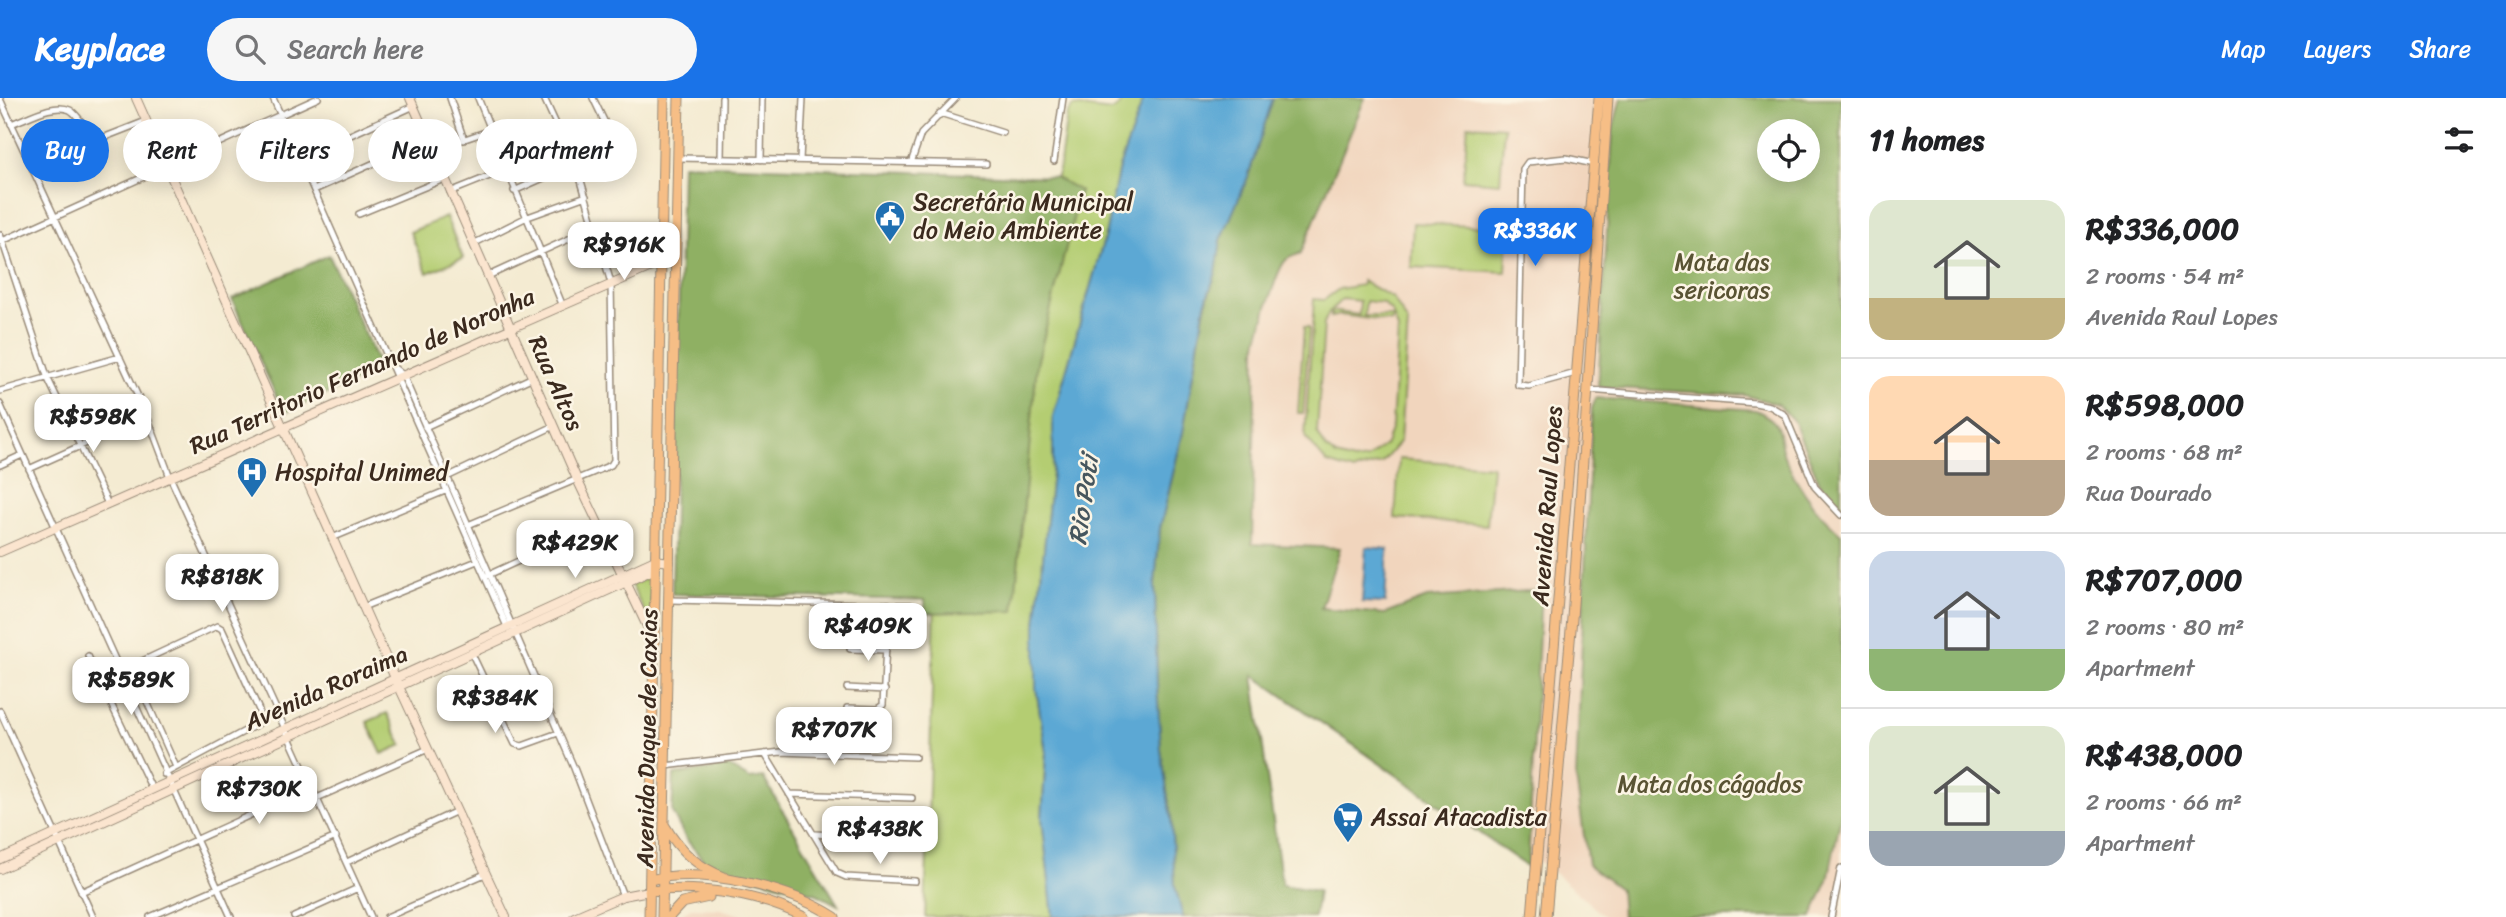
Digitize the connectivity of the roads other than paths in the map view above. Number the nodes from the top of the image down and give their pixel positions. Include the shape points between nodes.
1 (136, 98) edge
2 (273, 98) edge
3 (318, 98) edge
4 (450, 98) edge
5 (478, 98) edge
6 (544, 98) edge
7 (593, 98) edge
8 (664, 98) edge
9 (679, 98) edge
10 (722, 98) edge
11 (761, 98) edge
12 (803, 98) edge
13 (956, 98) edge
14 (1063, 98) edge
15 (1599, 98) edge
16 (1609, 98) edge
17 (0, 99) edge
18 (412, 102) edge
19 (940, 113) junction
20 (280, 115) junction
21 (25, 119) edge
22 (78, 119) edge
23 (145, 119) edge
24 (282, 119) edge
25 (419, 119) edge
26 (487, 119) edge
27 (554, 119) edge
28 (603, 119) edge
29 (21, 120) edge
30 (11, 124) junction
31 (354, 131) edge
32 (1003, 133) dead end
33 (476, 136) edge
34 (464, 140) joint
35 (222, 141) edge
36 (21, 145) edge
37 (677, 158) junction
38 (720, 159) junction
39 (761, 160) junction
40 (800, 160) junction
41 (912, 160) junction
42 (1054, 161) dead end
43 (986, 164) dead end
44 (1594, 164) junction
45 (368, 166) edge
46 (476, 181) edge
47 (38, 182) edge
48 (132, 182) edge
49 (173, 182) edge
50 (310, 182) edge
51 (437, 182) edge
52 (445, 182) edge
53 (510, 182) edge
54 (534, 182) edge
55 (581, 182) edge
56 (314, 190) junction
57 (514, 191) junction
58 (450, 192) junction
59 (586, 196) junction
60 (359, 214) dead end
61 (525, 218) junction
62 (55, 219) junction
63 (595, 227) junction
64 (0, 239) edge
65 (473, 244) junction
66 (538, 251) junction
67 (674, 257) junction
68 (663, 260) junction
69 (1584, 272) junction
70 (1597, 273) junction
71 (488, 276) junction
72 (611, 283) junction
73 (562, 304) junction
74 (511, 327) junction
75 (120, 357) junction
76 (1576, 373) junction
77 (399, 376) junction
78 (533, 377) junction
79 (48, 379) junction
80 (1588, 390) junction
81 (0, 391) edge
82 (0, 404) edge
83 (147, 416) junction
84 (554, 426) junction
85 (283, 427) junction
86 (425, 427) junction
87 (81, 445) junction
88 (22, 454) junction
89 (0, 465) edge
90 (29, 469) junction
91 (170, 477) junction
92 (447, 477) junction
93 (576, 477) junction
94 (445, 491) junction
95 (108, 504) junction
96 (1566, 508) junction
97 (1580, 509) junction
98 (1841, 515) edge
99 (599, 524) junction
100 (468, 525) junction
101 (54, 528) junction
102 (332, 538) junction
103 (0, 552) edge
104 (477, 561) junction
105 (670, 562) junction
106 (655, 564) junction
107 (486, 576) junction
108 (626, 578) junction
109 (670, 600) junction
110 (888, 604) junction
111 (910, 605) dead end
112 (363, 607) junction
113 (508, 625) junction
114 (515, 635) junction
115 (654, 643) junction
116 (850, 649) dead end
117 (886, 650) junction
118 (472, 654) junction
119 (88, 656) dead end
120 (395, 678) junction
121 (400, 688) junction
122 (847, 688) dead end
123 (885, 690) junction
124 (847, 708) dead end
125 (0, 711) edge
126 (285, 727) junction
127 (558, 733) junction
128 (290, 738) junction
129 (428, 749) junction
130 (765, 754) junction
131 (915, 757) dead end
132 (665, 766) junction
133 (176, 767) junction
134 (166, 778) junction
135 (312, 788) junction
136 (152, 789) junction
137 (173, 790) junction
138 (789, 794) junction
139 (317, 798) junction
140 (912, 798) dead end
141 (1541, 805) junction
142 (457, 811) junction
143 (1555, 814) junction
144 (93, 820) junction
145 (664, 824) junction
146 (815, 834) junction
147 (335, 837) junction
148 (57, 838) junction
149 (195, 840) junction
150 (912, 840) dead end
151 (0, 859) edge
152 (347, 862) junction
153 (1841, 868) edge
154 (0, 869) edge
155 (485, 873) junction
156 (663, 876) junction
157 (650, 880) junction
158 (736, 881) junction
159 (915, 881) dead end
160 (217, 888) junction
161 (358, 888) junction
162 (663, 889) junction
163 (649, 891) junction
164 (81, 892) junction
165 (637, 892) junction
166 (734, 895) junction
167 (623, 896) junction
168 (1841, 896) edge
169 (1834, 902) junction
170 (154, 916) edge
171 (93, 917) edge
172 (231, 917) edge
173 (294, 917) edge
174 (371, 917) edge
175 (387, 917) edge
176 (506, 917) edge
177 (574, 917) edge
178 (649, 917) edge
179 (662, 917) edge
180 (669, 917) edge
181 (804, 917) edge
182 (835, 917) edge
183 (1532, 917) edge
184 (1546, 917) edge
185 (1831, 917) edge

1 - 23 street
2 - 20 street
3 - 20 street
4 - 34 street
5 - 26 street
6 - 27 street
7 - 28 street
8 - 68 main road, Avenida Duque de Caxias
9 - 37 main road, Avenida Duque de Caxias
10 - 38 street
11 - 39 street
12 - 40 street
13 - 19 street
14 - 42 street
15 - 44 main road, Avenida Raul Lopes
16 - 70 main road, Avenida Raul Lopes
17 - 30 street
18 - 25 street, Rua Altos
18 - 31 street
19 - 32 street
19 - 41 street via 921,134
20 - 24 street
20 - 35 street
21 - 22 street via 66,109
29 - 30 street
30 - 36 street
33 - 34 street
37 - 38 street
37 - 67 main road, Avenida Duque de Caxias
38 - 39 street
39 - 40 street
40 - 41 street
41 - 43 street
44 - 69 main road, Avenida Raul Lopes
44 - 76 street via 1563,158 1528,162 1523,169 1518,386
45 - 56 street
46 - 58 street
47 - 62 street
48 - 62 street
49 - 85 street
50 - 56 street
51 - 60 street
52 - 58 street, Rua Altos
53 - 57 street
54 - 57 street
55 - 59 street
56 - 77 street
57 - 61 street
58 - 65 street, Rua Altos
59 - 61 street
59 - 63 street
61 - 65 street
61 - 66 street
62 - 64 street
62 - 75 street
63 - 66 street
63 - 72 street
64 - 79 street
65 - 71 street, Rua Altos
66 - 71 street
66 - 73 street
67 - 68 street, Rua Territorio Fernando de Noronha
67 - 105 main road, Avenida Duque de Caxias
68 - 72 street, Rua Territorio Fernando de Noronha
68 - 106 main road, Avenida Duque de Caxias
69 - 70 street
69 - 76 main road, Avenida Raul Lopes
70 - 80 main road, Avenida Raul Lopes
71 - 74 street, Rua Altos
72 - 73 street, Rua Territorio Fernando de Noronha
72 - 93 street via 614,460
73 - 74 street, Rua Territorio Fernando de Noronha
74 - 77 street, Rua Territorio Fernando de Noronha
74 - 78 street, Rua Altos
75 - 79 street
75 - 83 street
76 - 96 main road, Avenida Raul Lopes
77 - 85 street, Rua Territorio Fernando de Noronha
77 - 86 street
77 - 94 street
78 - 84 street, Rua Altos
78 - 86 street
79 - 81 street
79 - 87 street
80 - 97 main road, Avenida Raul Lopes
80 - 98 street via 1755,403 1778,410 1789,423 1815,487
82 - 88 street
83 - 87 street
83 - 91 street
84 - 92 street
84 - 93 street, Rua Altos
85 - 91 street, Rua Territorio Fernando de Noronha
85 - 102 street
86 - 92 street
87 - 90 street
87 - 95 street
88 - 89 street
88 - 90 street
90 - 101 street
91 - 95 street, Rua Territorio Fernando de Noronha
91 - 126 street
92 - 100 street
93 - 99 street, Rua Altos
93 - 100 street
94 - 102 street
94 - 104 street
95 - 101 street, Rua Territorio Fernando de Noronha
96 - 97 street
96 - 141 main road, Avenida Raul Lopes
97 - 143 main road, Avenida Raul Lopes
99 - 107 street
99 - 108 street, Rua Altos
100 - 107 street
101 - 103 street, Rua Territorio Fernando de Noronha
101 - 134 street
102 - 112 street
104 - 107 street
104 - 112 street
105 - 106 street via 662,558
105 - 109 main road, Avenida Duque de Caxias
106 - 108 street, Avenida Roraima
106 - 115 main road, Avenida Duque de Caxias
107 - 113 street
108 - 113 street, Avenida Roraima
108 - 114 street, Avenida Roraima
108 - 115 street, Rua Altos
109 - 110 street
109 - 132 main road, Avenida Duque de Caxias
110 - 111 street
110 - 117 street
112 - 120 street
113 - 114 street
113 - 120 street, Avenida Roraima
114 - 118 street, Avenida Roraima
114 - 127 street
115 - 157 main road, Avenida Duque de Caxias
116 - 117 street
117 - 123 street
118 - 121 street, Avenida Roraima
118 - 127 street via 515,744 522,746
119 - 136 street
120 - 121 street
120 - 126 street, Avenida Roraima
121 - 128 street, Avenida Roraima
121 - 129 street
122 - 123 street
123 - 124 street via 881,708
125 - 148 street
126 - 128 street
126 - 134 street, Avenida Roraima
127 - 167 street via 603,836
128 - 135 street
128 - 137 street, Avenida Roraima
129 - 139 street
129 - 142 street
130 - 131 street
130 - 132 street
130 - 138 street
132 - 145 main road, Avenida Duque de Caxias
133 - 133 street via 257,726 259,720 259,710 217,626 140,662 135,669
133 - 134 street
134 - 136 street, Avenida Roraima
134 - 137 street
135 - 139 street
135 - 149 street
136 - 144 street, Avenida Roraima
137 - 144 street, Avenida Roraima
137 - 149 street
138 - 140 street
138 - 146 street
139 - 147 street
141 - 143 street via 1551,807
141 - 183 main road, Avenida Raul Lopes
142 - 152 street
142 - 155 street
143 - 184 main road, Avenida Raul Lopes
144 - 148 street, Avenida Roraima
145 - 156 main road, Avenida Duque de Caxias
145 - 158 main road via 691,860
146 - 150 street
146 - 159 street via 841,876
147 - 152 street
147 - 160 street
148 - 151 street, Avenida Roraima
148 - 154 street, Avenida Roraima
148 - 164 street
149 - 160 street
149 - 164 street
152 - 161 street
153 - 169 street
155 - 175 street
155 - 176 street
156 - 157 main road
156 - 158 main road
156 - 162 main road, Avenida Duque de Caxias
157 - 163 main road, Avenida Duque de Caxias
157 - 165 street
158 - 182 main road via 787,894
160 - 170 street
160 - 172 street
161 - 173 street
161 - 174 street
162 - 163 main road
162 - 166 main road
162 - 179 main road, Avenida Duque de Caxias
163 - 165 street
163 - 178 main road, Avenida Duque de Caxias
164 - 171 street
165 - 167 street
166 - 180 main road via 690,899
166 - 181 main road via 769,902
167 - 177 street
168 - 169 street
169 - 185 street

